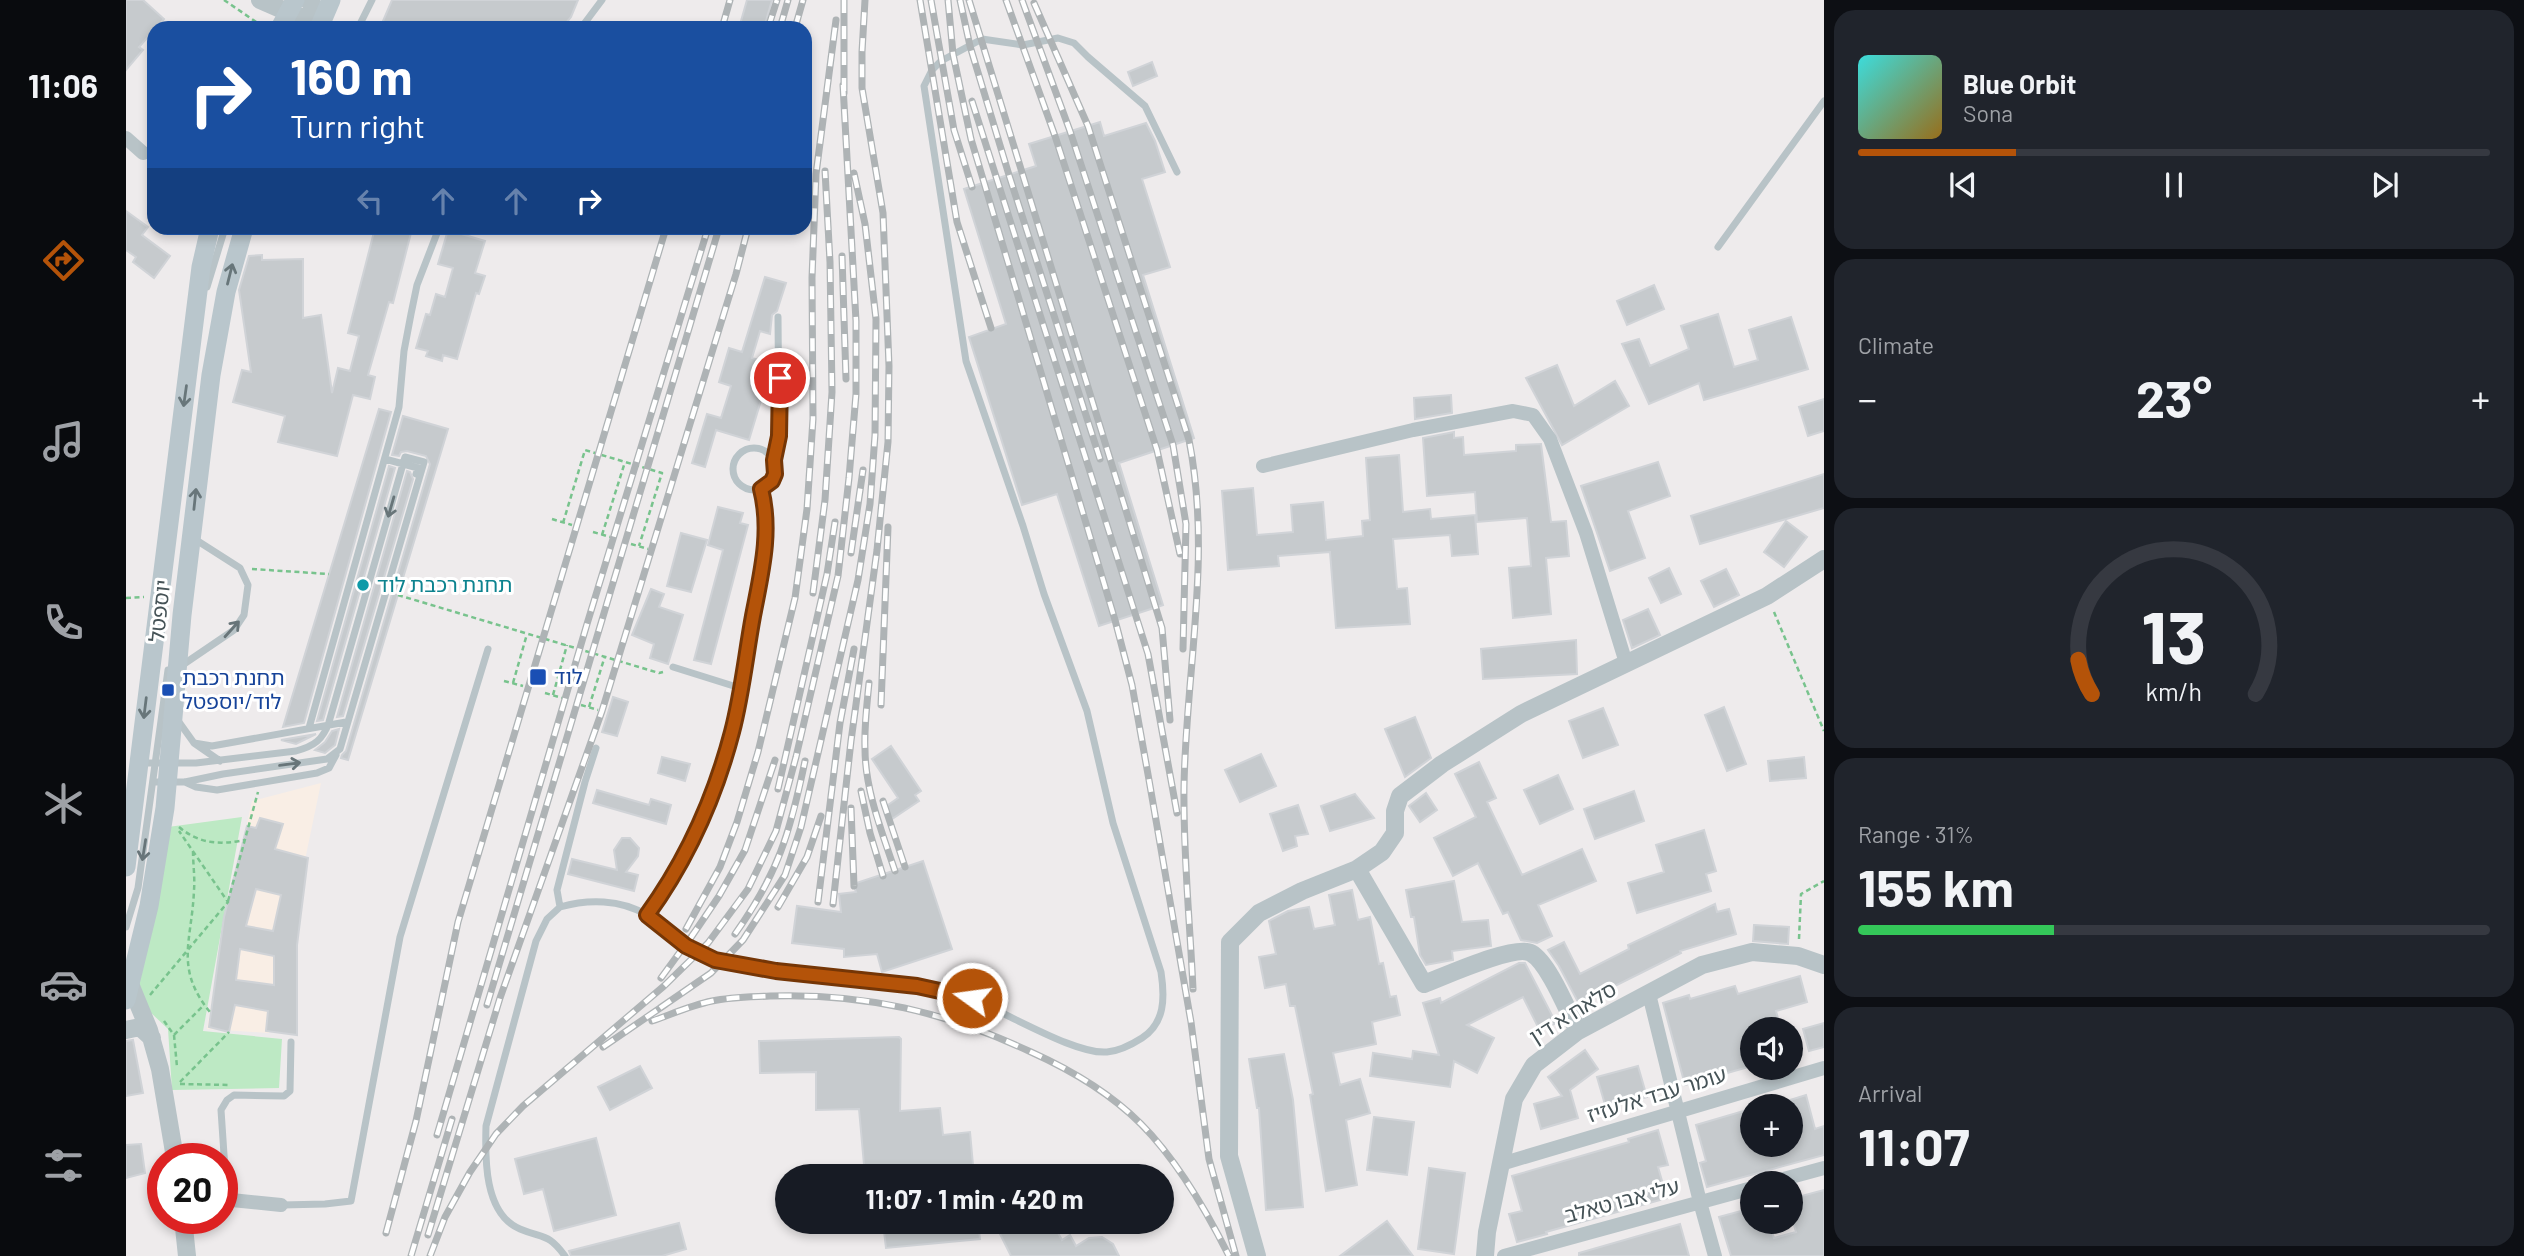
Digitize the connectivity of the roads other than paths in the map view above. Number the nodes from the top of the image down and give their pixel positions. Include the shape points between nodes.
1 (260, 0) edge
2 (372, 0) edge
3 (602, 0) edge
4 (306, 11) edge
5 (362, 21) edge
6 (586, 21) edge
7 (1824, 101) edge
8 (126, 138) edge
9 (143, 153) dead end
10 (1177, 172) dead end
11 (208, 235) edge
12 (223, 235) edge
13 (242, 235) edge
14 (436, 235) edge
15 (1718, 247) dead end
16 (778, 317) dead end
17 (194, 328) junction
18 (385, 459) junction
19 (774, 460) junction
20 (1263, 466) dead end
21 (761, 489) junction
22 (191, 536) junction
23 (1824, 559) edge
24 (182, 615) junction
25 (488, 649) dead end
26 (1626, 663) junction
27 (673, 667) road end
28 (178, 668) junction
29 (740, 688) junction
30 (175, 715) junction
31 (346, 722) junction
32 (309, 728) junction
33 (194, 743) junction
34 (596, 748) dead end
35 (221, 761) junction
36 (162, 773) junction
37 (126, 867) edge
38 (1357, 869) junction
39 (559, 907) junction
40 (647, 915) junction
41 (126, 927) edge
42 (1824, 965) edge
43 (1649, 994) junction
44 (132, 997) edge
45 (126, 1030) edge
46 (1578, 1031) junction
47 (152, 1038) junction
48 (291, 1042) dead end
49 (1824, 1068) edge
50 (1678, 1111) junction
51 (172, 1143) edge
52 (222, 1143) edge
53 (1501, 1164) junction
54 (1824, 1168) edge
55 (1803, 1174) edge
56 (1740, 1191) edge
57 (238, 1200) edge
58 (1700, 1202) junction
59 (281, 1205) joint
60 (185, 1234) edge
61 (187, 1256) edge
62 (565, 1256) edge
63 (1257, 1256) edge
64 (1485, 1256) edge
65 (1504, 1256) edge
66 (1715, 1256) edge

1 - 4 street
2 - 5 lane
3 - 6 lane
7 - 15 lane
8 - 9 street
10 - 40 lane via 1145,106 1074,43 1058,38 1023,45 982,39 941,61 924,86 966,361 1087,711 1113,823 1161,972 1163,1007 1157,1023 1132,1044 1107,1052 1087,1050 951,992 715,960 686,946
11 - 17 main road, יוספטל
12 - 17 lane
22 -> 13 main road, יוספטל via 218,332
14 - 18 lane via 417,285 399,407
16 - 19 lane via 779,436
17 -> 36 main road, יוספטל via 158,596
18 - 31 lane via 418,468
18 - 32 lane
19 - 21 lane via 772,481
19 - 21 lane via 758,448 744,450 735,460 733,475 740,485
20 - 26 street via 1413,429 1513,411 1533,415 1550,439 1586,533
21 - 29 lane via 767,511 766,546
22 - 24 main road, יוספטל
28 -> 22 lane via 234,630 244,615 248,585 240,568
23 - 26 street via 1767,596
24 - 28 main road, יוספטל
24 - 36 lane via 169,663
25 - 59 lane via 400,937 351,1201
26 - 38 street via 1521,714 1400,796 1395,833 1382,852
27 - 29 lane
28 - 30 main road, יוספטל
29 - 40 lane via 733,732 698,828
30 - 33 lane
30 - 36 main road, יוספטל
31 - 32 lane
31 - 36 lane via 334,761 324,771 217,790
32 - 33 lane via 212,746
33 - 35 lane
34 - 39 lane via 557,890
35 - 36 lane
36 -> 35 lane via 223,774 327,759 340,749 424,463 405,457 321,739 296,751
36 - 37 main road, יוספטל
36 -> 41 lane
36 - 44 main road, יוספטל via 151,893
38 - 46 street via 1424,984 1513,951 1530,952 1543,965
38 - 63 street via 1259,913 1230,942 1228,1156
39 - 40 lane via 601,901
39 - 62 lane via 536,941 485,1141 496,1208 517,1228 547,1237
42 - 43 street, סלאח א דין via 1798,956 1752,952 1702,965
43 - 46 street, סלאח א דין
43 - 50 street
44 - 47 street
45 - 47 street via 140,1027
46 - 53 street, סלאח א דין via 1534,1065 1514,1099
47 - 51 street
48 - 52 lane via 290,1091 284,1096 231,1097 221,1110
49 - 50 street, עומר עבד אלעזיז
50 - 53 street, עומר עבד אלעזיז
50 - 58 street
53 - 64 street, סלאח א דין
54 - 55 street
56 - 58 street, עלי אבו טאלב
57 - 59 street
58 - 65 street, עלי אבו טאלב
58 - 66 street
60 - 61 street

